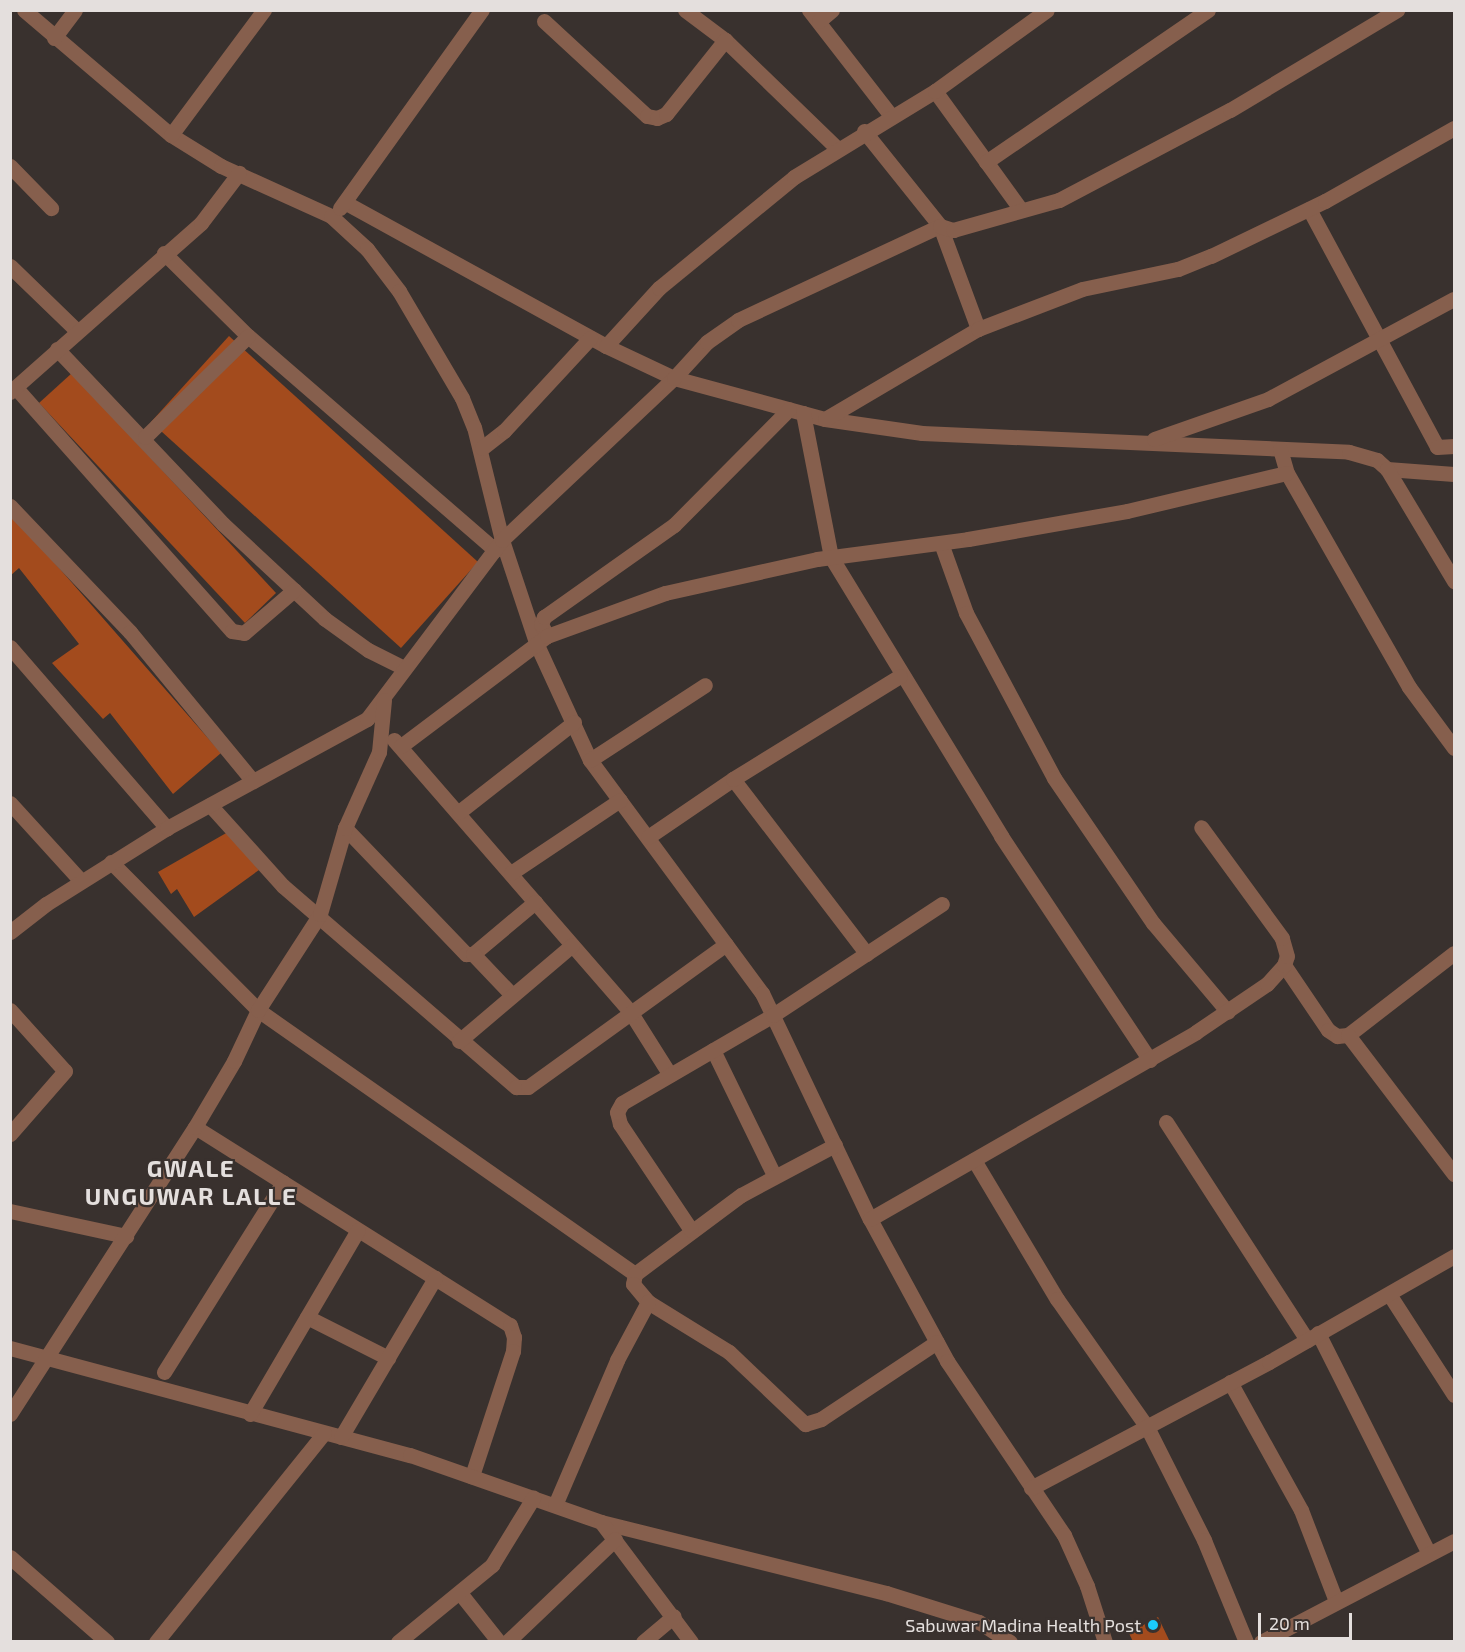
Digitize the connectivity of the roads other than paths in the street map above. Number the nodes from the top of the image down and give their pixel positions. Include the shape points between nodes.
1 (24, 10) edge
2 (75, 10) edge
3 (264, 10) edge
4 (482, 10) edge
5 (685, 10) edge
6 (832, 10) edge
7 (1047, 10) edge
8 (1208, 10) edge
9 (1397, 10) edge
10 (814, 16) edge
11 (544, 21) dead end
12 (54, 38) junction
13 (725, 40) junction
14 (935, 91) junction
15 (892, 117) junction
16 (1455, 129) edge
17 (864, 131) junction
18 (171, 135) junction
19 (838, 149) junction
20 (986, 162) junction
21 (10, 166) edge
22 (239, 173) junction
23 (346, 203) junction
24 (51, 208) dead end
25 (1308, 209) junction
26 (1021, 210) junction
27 (331, 216) junction
28 (940, 226) junction
29 (164, 253) junction
30 (10, 266) edge
31 (1455, 299) edge
32 (978, 329) junction
33 (77, 331) junction
34 (248, 336) junction
35 (590, 338) junction
36 (1380, 340) junction
37 (606, 346) junction
38 (57, 349) junction
39 (674, 378) junction
40 (13, 390) edge
41 (796, 411) junction
42 (825, 419) junction
43 (145, 438) junction
44 (1149, 441) junction
45 (1455, 446) edge
46 (482, 448) junction
47 (1280, 449) junction
48 (1387, 469) junction
49 (1287, 473) junction
50 (1455, 474) edge
51 (10, 506) edge
52 (941, 543) junction
53 (498, 545) junction
54 (831, 557) junction
55 (1455, 581) edge
56 (294, 590) junction
57 (542, 640) junction
58 (10, 647) edge
59 (404, 668) junction
60 (900, 676) junction
61 (705, 685) dead end
62 (384, 700) junction
63 (574, 722) junction
64 (382, 732) junction
65 (401, 746) junction
66 (1455, 748) edge
67 (590, 760) junction
68 (733, 778) junction
69 (253, 781) junction
70 (620, 800) junction
71 (10, 803) edge
72 (210, 805) junction
73 (459, 812) junction
74 (1201, 827) dead end
75 (167, 828) junction
76 (345, 828) junction
77 (648, 837) junction
78 (111, 862) junction
79 (511, 873) junction
80 (81, 881) junction
81 (535, 902) junction
82 (942, 904) dead end
83 (320, 914) junction
84 (10, 932) edge
85 (726, 944) junction
86 (572, 945) junction
87 (1455, 953) edge
88 (472, 954) junction
89 (867, 954) junction
90 (1284, 965) junction
91 (512, 996) junction
92 (10, 1010) edge
93 (258, 1010) junction
94 (1228, 1012) junction
95 (631, 1013) junction
96 (773, 1015) junction
97 (1348, 1035) junction
98 (459, 1041) junction
99 (713, 1050) junction
100 (1150, 1060) junction
101 (670, 1075) junction
102 (1166, 1122) dead end
103 (195, 1127) junction
104 (10, 1134) edge
105 (835, 1145) junction
106 (974, 1160) junction
107 (774, 1174) junction
108 (1455, 1174) edge
109 (283, 1182) junction
110 (10, 1211) edge
111 (870, 1219) junction
112 (358, 1230) junction
113 (691, 1230) junction
114 (126, 1236) junction
115 (1454, 1258) edge
116 (635, 1274) junction
117 (435, 1278) junction
118 (1389, 1294) junction
119 (648, 1302) junction
120 (307, 1317) junction
121 (1312, 1337) junction
122 (937, 1342) junction
123 (10, 1348) edge
124 (388, 1358) junction
125 (47, 1360) junction
126 (164, 1372) dead end
127 (1230, 1382) junction
128 (1455, 1395) edge
129 (10, 1414) edge
130 (250, 1414) junction
131 (1147, 1427) junction
132 (324, 1433) junction
133 (341, 1437) junction
134 (472, 1476) junction
135 (1031, 1488) junction
136 (533, 1498) junction
137 (555, 1505) junction
138 (601, 1522) junction
139 (615, 1539) junction
140 (1455, 1541) edge
141 (1429, 1554) junction
142 (10, 1557) edge
143 (460, 1593) junction
144 (1336, 1601) junction
145 (674, 1616) junction
146 (107, 1641) edge
147 (156, 1641) edge
148 (398, 1641) edge
149 (499, 1641) edge
150 (507, 1641) edge
151 (643, 1641) edge
152 (691, 1641) edge
153 (1010, 1641) edge
154 (1105, 1641) edge
155 (1246, 1641) edge
156 (1261, 1641) edge

1 - 12 street
2 - 12 street
3 - 18 street
4 - 23 street
5 - 13 street
6 - 10 street
7 - 14 street
8 - 20 street
9 - 26 street via 1230,110 1059,200
10 - 15 street
11 - 13 street via 647,116 657,118 666,114
12 - 18 street
13 - 19 street
14 - 15 street
14 - 20 street
15 - 17 street
16 - 25 street
17 - 19 street
17 - 28 street
18 - 22 street
19 - 37 street via 716,238 659,288
20 - 26 street
21 - 24 street
22 - 27 street
22 - 29 street via 201,223
23 - 27 street
23 - 35 street
25 - 32 street via 1178,269 1082,289
25 - 36 street
26 - 28 street via 953,230
27 - 46 street via 367,249 399,291 462,398
28 - 32 street
28 - 39 street via 738,320 707,342
29 - 33 street
29 - 34 street
30 - 33 street
31 - 36 street
32 - 42 street
33 - 38 street
34 - 43 street
34 - 53 street
35 - 37 street
35 - 46 street via 504,431
36 - 44 street via 1268,399
36 - 45 street via 1437,447
37 - 39 street
38 - 40 street
38 - 43 street
39 - 41 street
39 - 53 street
40 - 56 street via 232,631 244,633
41 - 42 street
41 - 54 street
41 - 57 street via 674,525 544,617
42 - 44 street via 922,433
43 - 56 street via 223,524
44 - 47 street
46 - 53 street
47 - 48 street via 1362,454
47 - 49 street
48 - 50 street
48 - 55 street
49 - 52 street via 1127,511
49 - 66 street via 1409,687
51 - 69 street via 130,632
52 - 54 street
52 - 94 street via 966,613 1054,777 1153,922
53 - 57 street
53 - 59 street
54 - 57 street via 665,593
54 - 60 street
56 - 59 street via 325,619 368,650
57 - 63 street
57 - 65 street
58 - 75 street
59 - 62 street
60 - 68 street
60 - 100 street
61 - 67 street
62 - 64 street
62 - 69 street via 367,718
63 - 67 street
63 - 73 street
64 - 65 street
64 - 76 street via 380,752
65 - 73 street
67 - 70 street
68 - 77 street
68 - 89 street
69 - 72 street
70 - 77 street
70 - 79 street
71 - 80 street
72 - 75 street
72 - 83 street via 283,886
73 - 79 street
74 - 90 street via 1282,938 1287,956
75 - 78 street
76 - 83 street
76 - 88 street via 458,949
77 - 85 street
78 - 80 street
78 - 93 street
79 - 81 street
80 - 84 street
81 - 86 street
81 - 88 street
82 - 89 street
83 - 93 street
83 - 98 street via 392,984
85 - 95 street
85 - 96 street
86 - 91 street
86 - 95 street
87 - 97 street
88 - 91 street
89 - 96 street
90 - 94 street via 1267,984
90 - 97 street via 1328,1030 1337,1036
91 - 98 street
92 - 104 street via 65,1071
93 - 103 street via 234,1061
93 - 116 street
94 - 100 street
95 - 98 street via 528,1087 510,1083
95 - 101 street
96 - 99 street
96 - 105 street
97 - 108 street
99 - 101 street
99 - 107 street
100 - 106 street
101 - 113 street via 622,1103 617,1112 620,1124
102 - 121 street
103 - 109 street
103 - 114 street
105 - 107 street
105 - 111 street
106 - 111 street
106 - 131 street via 1057,1299
107 - 113 street
109 - 112 street
109 - 126 street
110 - 114 street
111 - 122 street
112 - 117 street
112 - 120 street
113 - 116 street
114 - 125 street
115 - 118 street
116 - 119 street via 633,1284
117 - 124 street
117 - 134 street via 510,1325 514,1336
118 - 121 street
118 - 128 street
119 - 122 street via 729,1352 805,1424 821,1419
119 - 137 street via 616,1360
120 - 124 street
120 - 130 street
121 - 127 street
121 - 141 street
122 - 135 street
123 - 125 street
124 - 133 street
125 - 129 street
125 - 130 street
127 - 131 street
127 - 144 street via 1300,1510
130 - 132 street
131 - 135 street
131 - 155 street via 1204,1540
132 - 133 street
132 - 147 street
133 - 134 street
134 - 136 street
135 - 154 street via 1064,1535 1087,1586
136 - 137 street
136 - 143 street via 492,1565
137 - 138 street
138 - 139 street
138 - 153 street via 886,1593 979,1622
139 - 145 street
139 - 150 street
140 - 141 street
141 - 144 street
142 - 146 street
143 - 148 street
143 - 149 street
144 - 156 street
145 - 151 street
145 - 152 street

